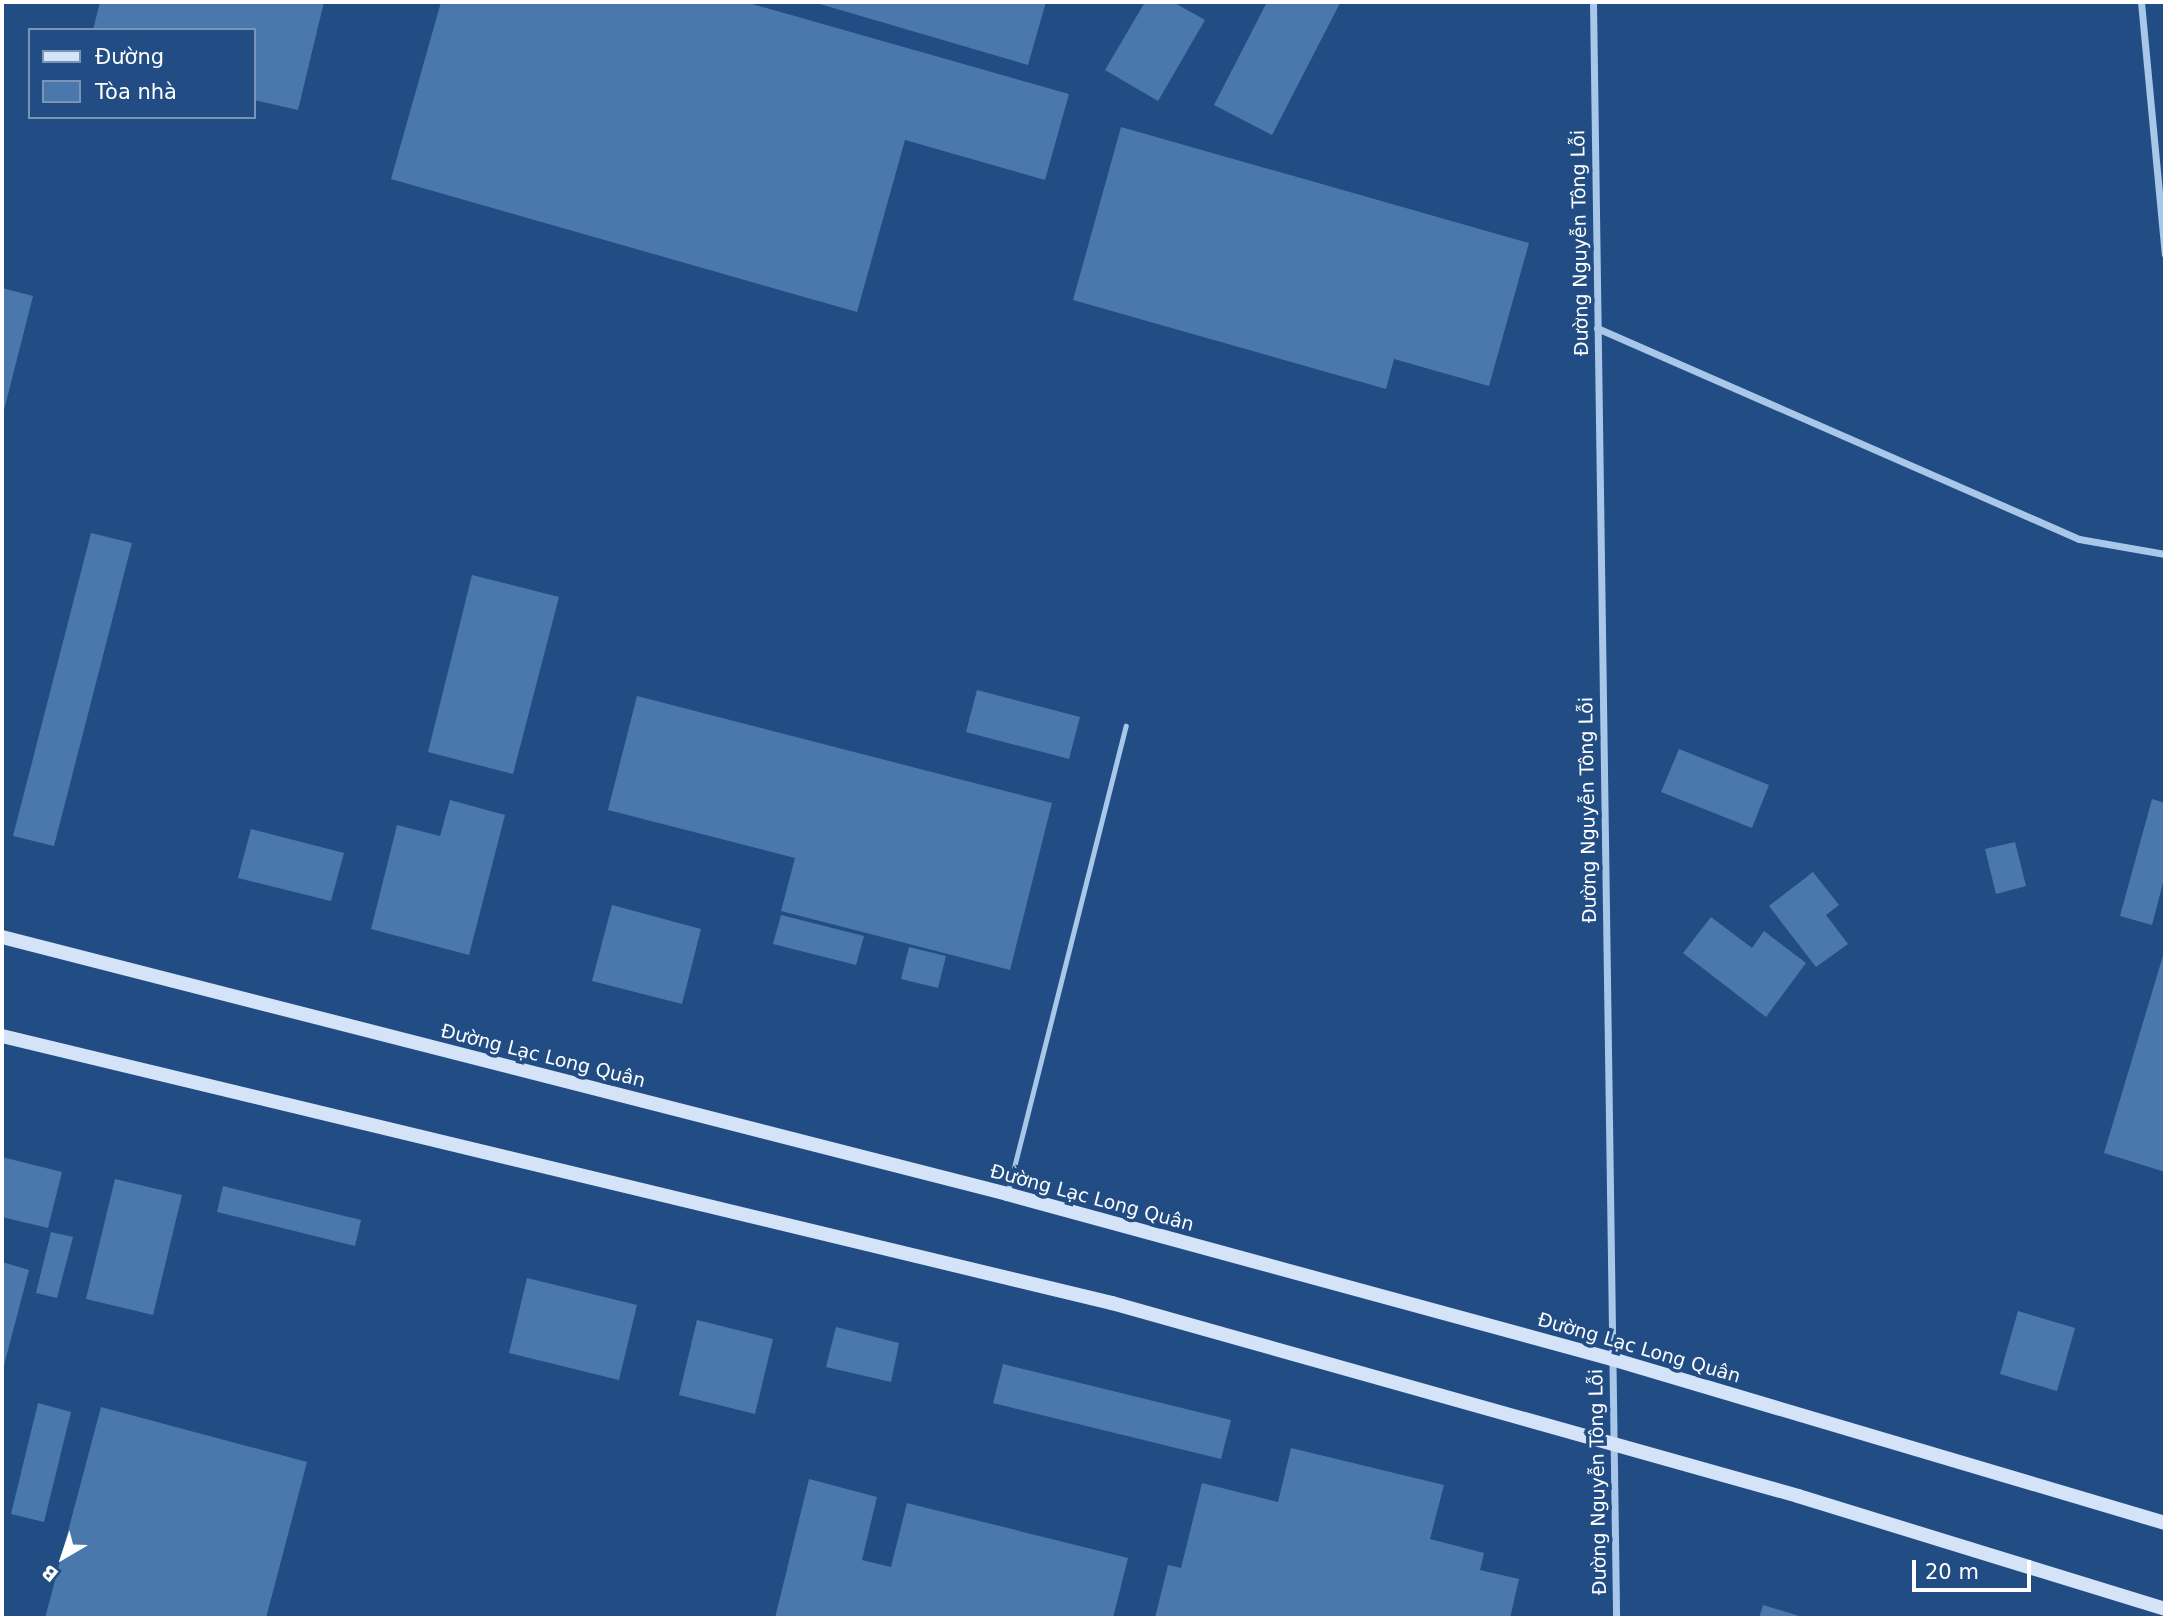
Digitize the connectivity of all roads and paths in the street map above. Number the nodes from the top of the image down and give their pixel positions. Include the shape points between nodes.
1 (1593, 2) edge
2 (2141, 2) edge
3 (2165, 254) edge
4 (1597, 328) junction
5 (2165, 554) edge
6 (1126, 726) dead end
7 (2, 937) edge
8 (2, 1036) edge
9 (1007, 1194) junction
10 (1612, 1359) junction
11 (1613, 1444) junction
12 (2165, 1523) edge
13 (2165, 1609) edge
14 (1616, 1618) edge

1 - 4 street, Đường Nguyễn Tông Lỗi
2 - 3 street
4 - 5 street via 2078,539
4 - 10 street, Đường Nguyễn Tông Lỗi
6 - 9 lane
7 - 9 main road, Đường Lạc Long Quân
8 - 11 main road via 1112,1303
9 - 10 main road, Đường Lạc Long Quân
10 - 11 street, Đường Nguyễn Tông Lỗi
10 - 12 main road, Đường Lạc Long Quân
11 - 13 main road
11 - 14 street, Đường Nguyễn Tông Lỗi

